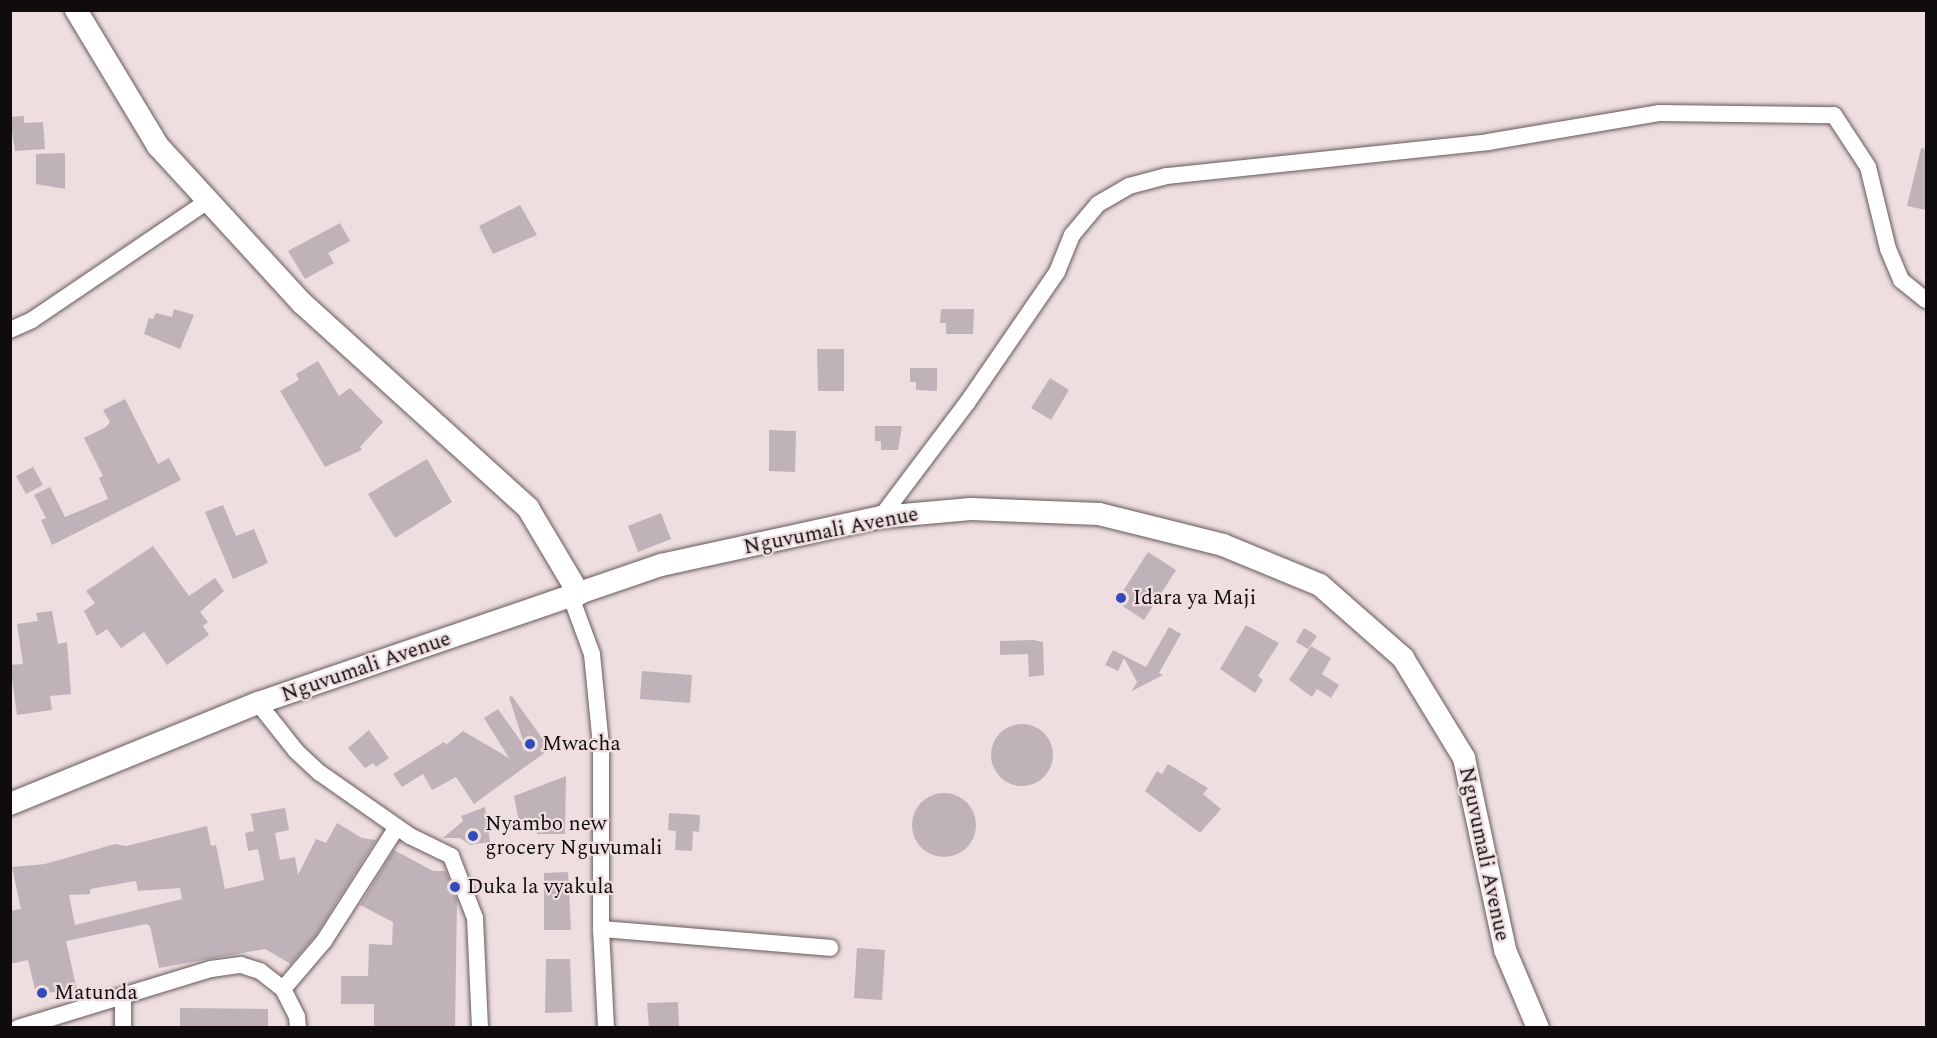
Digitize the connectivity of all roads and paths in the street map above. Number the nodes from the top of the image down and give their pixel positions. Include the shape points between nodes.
1 (76, 10) edge
2 (208, 201) junction
3 (1926, 300) edge
4 (10, 330) edge
5 (881, 517) junction
6 (575, 596) junction
7 (258, 703) junction
8 (10, 804) edge
9 (397, 827) junction
10 (601, 929) junction
11 (830, 948) dead end
12 (283, 989) junction
13 (123, 996) junction
14 (18, 1028) edge
15 (123, 1028) edge
16 (298, 1028) edge
17 (480, 1028) edge
18 (606, 1028) edge
19 (1538, 1028) edge

1 - 2 street via 158,146
2 - 4 street via 60,302
2 - 6 street via 302,303 528,508
3 - 5 street via 1901,280 1888,249 1868,167 1834,115 1659,113 1488,142 1167,176 1129,186 1098,204 1072,235 1056,272 973,394
5 - 6 street, Nguvumali Avenue via 661,565
5 - 19 street, Nguvumali Avenue via 971,509 1099,514 1223,545 1320,585 1403,658 1464,758 1505,950
6 - 7 street, Nguvumali Avenue
6 - 10 street via 592,654 601,746
7 - 8 street, Nguvumali Avenue
7 - 9 street via 312,765
9 - 12 street via 324,941
9 - 17 street via 451,856 465,884 475,918
10 - 11 street
10 - 18 street
12 - 13 street via 260,972 241,965 210,969
12 - 16 street via 297,1017
13 - 14 street
13 - 15 street

